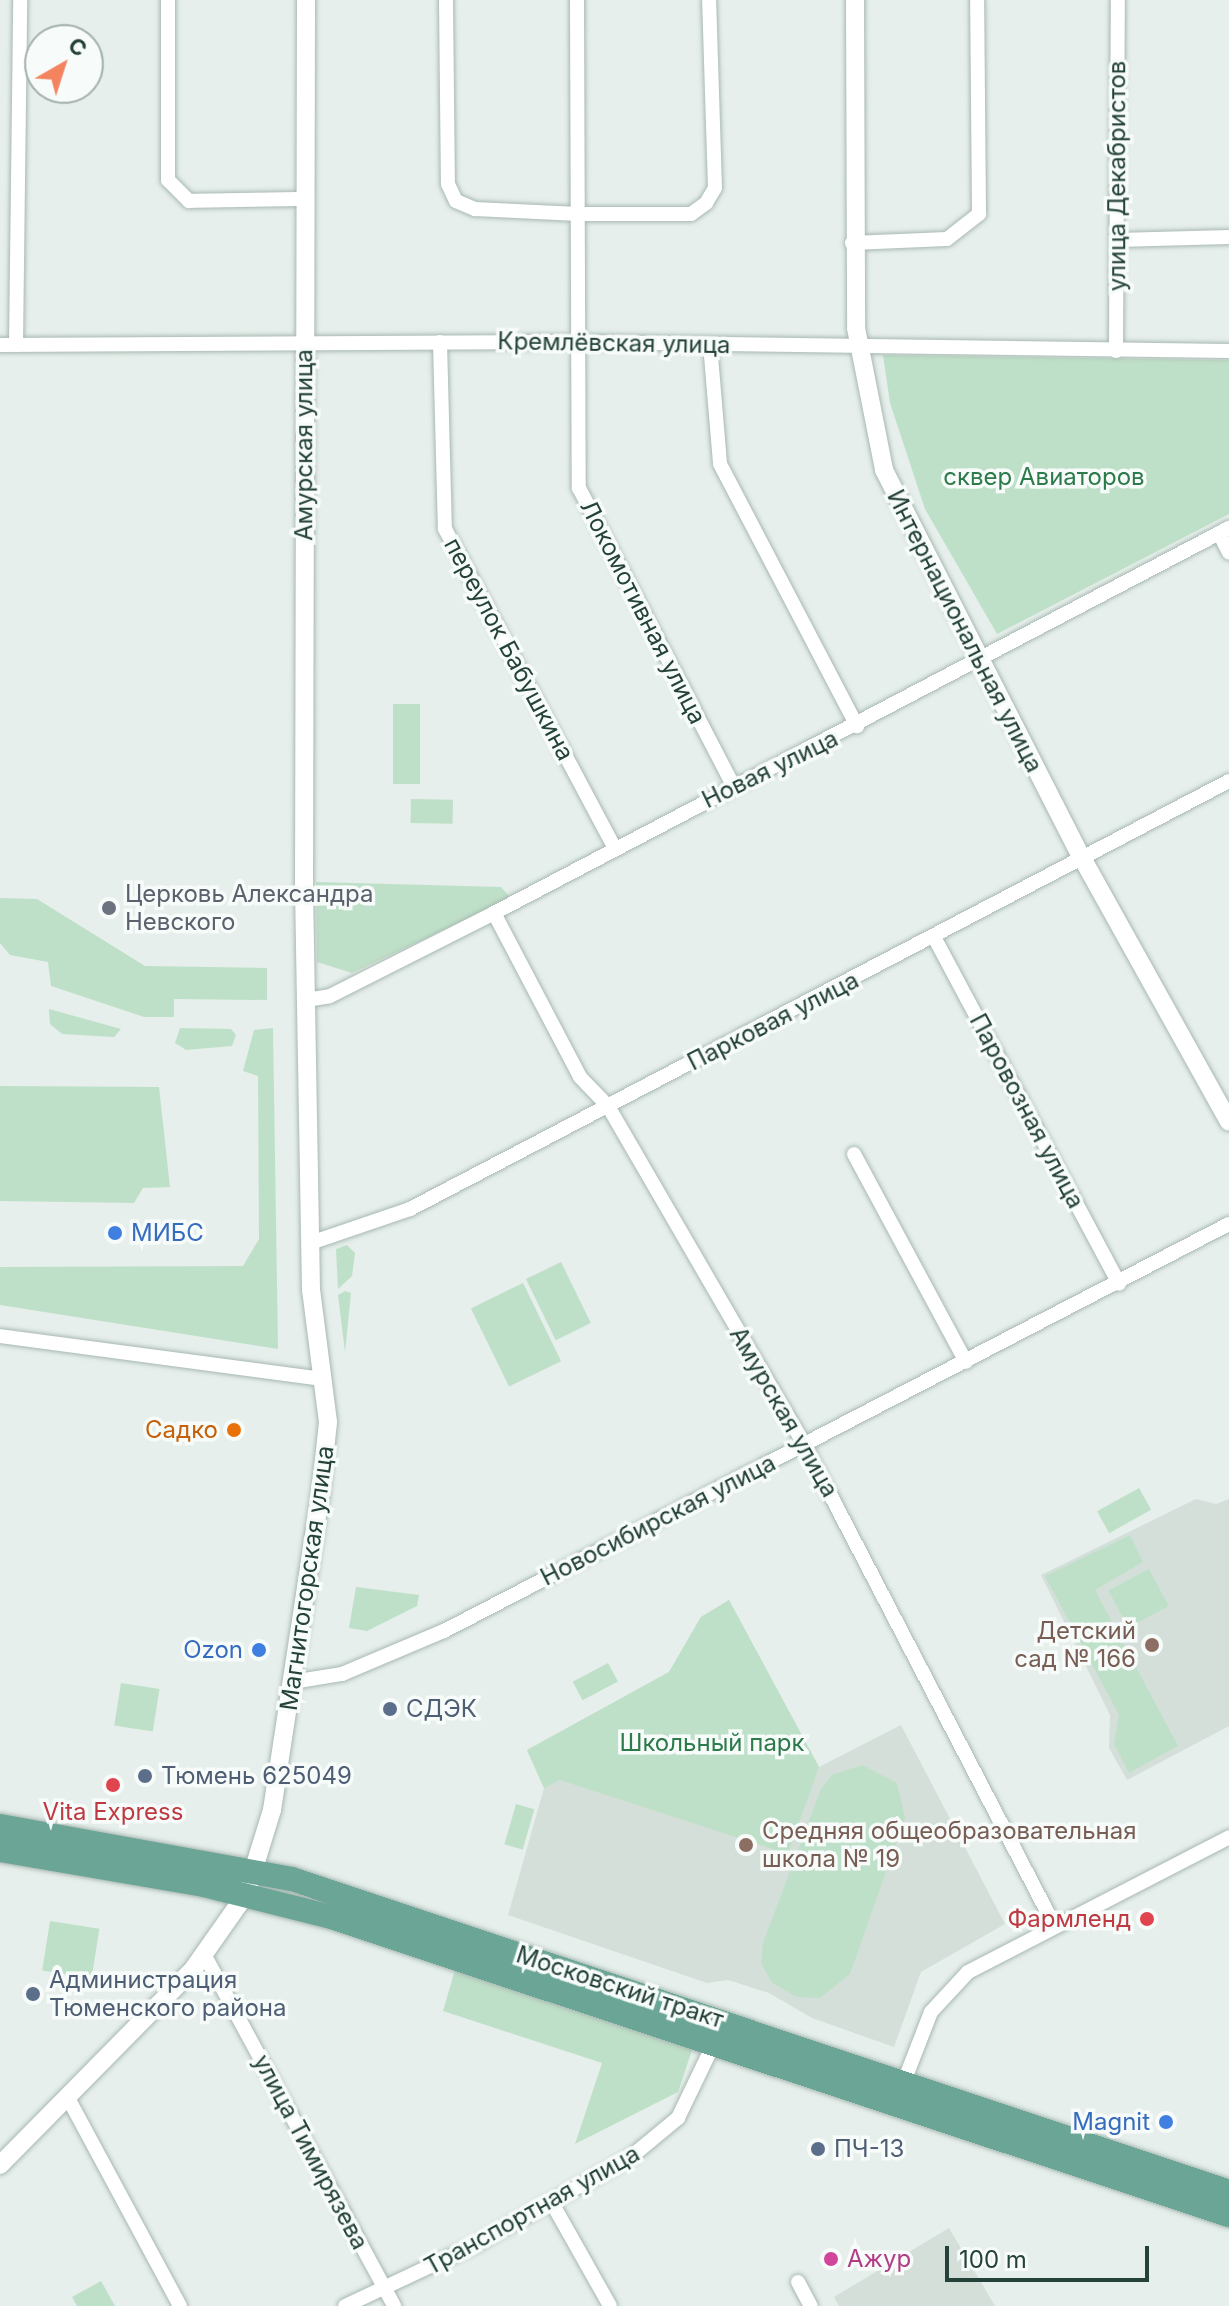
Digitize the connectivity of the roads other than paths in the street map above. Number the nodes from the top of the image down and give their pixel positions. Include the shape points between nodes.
1 (20, 0) edge
2 (168, 0) edge
3 (306, 0) edge
4 (446, 0) edge
5 (577, 0) edge
6 (709, 0) edge
7 (855, 0) edge
8 (977, 0) edge
9 (1118, 0) edge
10 (305, 199) junction
11 (578, 214) junction
12 (1229, 237) edge
13 (1117, 240) junction
14 (852, 243) junction
15 (440, 342) junction
16 (579, 342) junction
17 (710, 344) junction
18 (0, 345) edge
19 (16, 345) junction
20 (304, 347) junction
21 (857, 347) junction
22 (1116, 351) junction
23 (1229, 351) edge
24 (1224, 530) edge
25 (1229, 553) edge
26 (979, 662) junction
27 (857, 726) junction
28 (1229, 781) edge
29 (733, 785) junction
30 (615, 849) junction
31 (1081, 856) junction
32 (304, 890) joint
33 (494, 913) junction
34 (934, 937) junction
35 (306, 1000) junction
36 (608, 1106) junction
37 (1229, 1122) edge
38 (854, 1154) dead end
39 (1229, 1224) edge
40 (310, 1243) junction
41 (1119, 1284) junction
42 (0, 1336) edge
43 (966, 1362) junction
44 (323, 1379) junction
45 (805, 1446) junction
46 (292, 1682) junction
47 (0, 1826) edge
48 (1229, 1837) edge
49 (0, 1850) edge
50 (256, 1870) junction
51 (246, 1894) junction
52 (1053, 1923) junction
53 (205, 1956) junction
54 (715, 2041) junction
55 (905, 2079) junction
56 (68, 2098) junction
57 (0, 2165) edge
58 (1229, 2192) edge
59 (552, 2203) junction
60 (1229, 2215) edge
61 (798, 2282) dead end
62 (383, 2288) junction
63 (180, 2306) edge
64 (345, 2306) edge
65 (394, 2306) edge
66 (610, 2306) edge
67 (811, 2306) edge

1 - 19 street
2 - 10 street via 168,180 189,201
3 - 10 street, Амурская улица
4 - 11 street via 448,184 456,201 475,209
5 - 11 street, Локомотивная улица
6 - 11 street via 715,176 706,203 691,214
7 - 14 street, Интернациональная улица
8 - 14 street via 979,214 947,239
9 - 13 street, улица Декабристов
10 - 20 street, Амурская улица
11 - 16 street, Локомотивная улица
12 - 13 street
13 - 22 street, улица Декабристов
14 - 21 street, Интернациональная улица
15 - 16 street, Кремлёвская улица
15 - 20 street, Кремлёвская улица
15 - 30 street, переулок Бабушкина via 445,529
16 - 17 street, Кремлёвская улица
16 - 29 street, Локомотивная улица via 579,488
17 - 21 street, Кремлёвская улица
17 - 27 street via 720,464
18 - 19 street, Кремлёвская улица
19 - 20 street, Кремлёвская улица
20 - 32 street, Амурская улица
21 - 22 street, Кремлёвская улица
21 - 26 street, Интернациональная улица via 884,470
22 - 23 street, Кремлёвская улица
24 - 25 street
24 - 26 street, Новая улица
26 - 27 street, Новая улица
26 - 31 street, Интернациональная улица
27 - 29 street, Новая улица
28 - 31 street, Парковая улица
29 - 30 street, Новая улица
30 - 33 street, Новая улица
31 - 34 street, Парковая улица
31 - 37 street, Интернациональная улица
32 - 35 street, Магнитогорская улица
33 - 35 street, Новая улица via 330,996
33 - 36 street, Амурская улица via 580,1077
34 - 36 street, Парковая улица
34 - 41 street, Паровозная улица
35 - 40 street, Магнитогорская улица
36 - 40 street, Парковая улица via 410,1209
36 - 45 street, Амурская улица
38 - 43 street
39 - 41 street, Новосибирская улица
40 - 44 street, Магнитогорская улица
41 - 43 street, Новосибирская улица
42 - 44 street
43 - 45 street, Новосибирская улица
44 - 46 street, Магнитогорская улица via 327,1449
45 - 46 street, Новосибирская улица via 444,1631 342,1674
45 - 52 street, Амурская улица
46 - 50 street, Магнитогорская улица
47 - 50 main road, Московский тракт
48 - 52 street
49 - 51 main road, Московский тракт
50 - 51 street, Магнитогорская улица
50 - 55 main road, Московский тракт
51 - 53 street, Магнитогорская улица
51 - 54 main road, Московский тракт
52 - 55 street via 949,1989 926,2021
53 - 56 street, Магнитогорская улица
53 - 62 street, улица Тимирязева
54 - 59 street, Транспортная улица via 689,2099 661,2135
54 - 60 main road, Московский тракт
55 - 58 main road, Московский тракт
56 - 57 street, Магнитогорская улица
56 - 63 street
59 - 62 street, Транспортная улица
59 - 66 street
61 - 67 street
62 - 64 street, Транспортная улица
62 - 65 street, улица Тимирязева

